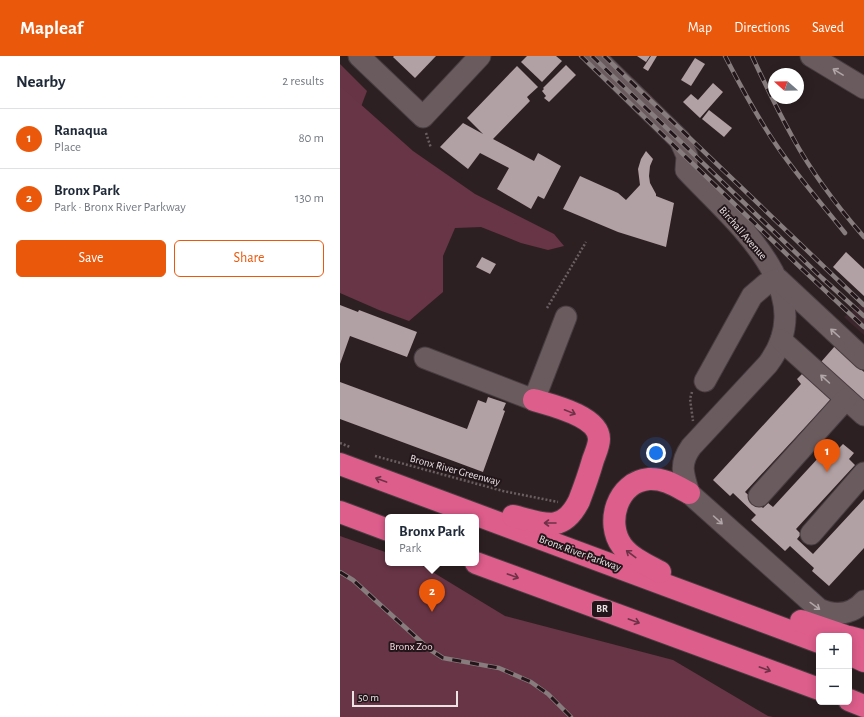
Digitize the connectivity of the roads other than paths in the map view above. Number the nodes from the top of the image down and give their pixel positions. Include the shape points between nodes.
1 (359, 56) edge
2 (480, 56) edge
3 (594, 56) edge
4 (811, 56) edge
5 (864, 88) edge
6 (778, 279) junction
7 (557, 313) road end
8 (781, 340) junction
9 (425, 358) dead end
10 (864, 359) edge
11 (700, 384) road end
12 (846, 399) junction
13 (534, 400) junction
14 (864, 415) edge
15 (347, 457) edge
16 (864, 473) edge
17 (418, 493) junction
18 (689, 494) junction
19 (759, 496) dead end
20 (340, 512) edge
21 (474, 514) edge
22 (479, 516) edge
23 (385, 529) edge
24 (811, 534) dead end
25 (479, 564) edge
26 (864, 601) edge
27 (713, 603) junction
28 (737, 612) junction
29 (837, 633) edge
30 (852, 638) edge
31 (816, 641) edge
32 (864, 641) edge
33 (852, 655) edge
34 (864, 661) edge
35 (816, 688) edge
36 (852, 701) edge
37 (864, 706) edge

1 - 2 street via 422,117
3 - 6 street, Birchall Avenue via 680,140 687,156 686,170 754,243
5 -> 4 street
6 - 8 street, Birchall Avenue via 785,315
10 -> 6 street
6 - 11 street via 766,284 752,296
7 - 13 street
12 -> 8 street
8 - 18 street, Birchall Avenue via 768,364 685,456 683,470
9 - 13 street
12 - 14 street
12 - 19 street
13 -> 17 highway via 580,416 591,424 599,436 579,501 566,519 545,524
17 -> 15 highway, Bronx River Parkway
16 - 24 street
17 - 21 highway, Bronx River Parkway
18 -> 26 street via 818,609 830,613 845,613 860,606
27 -> 18 highway via 634,557 623,547 614,530 614,514 619,500 634,484 647,479 661,480
20 - 23 highway
22 - 27 highway, Bronx River Parkway
25 -> 35 highway, BR
27 - 28 highway, Bronx River Parkway
28 - 29 highway via 804,621
28 - 31 highway, Bronx River Parkway
30 - 32 highway
33 - 34 highway
36 - 37 highway

